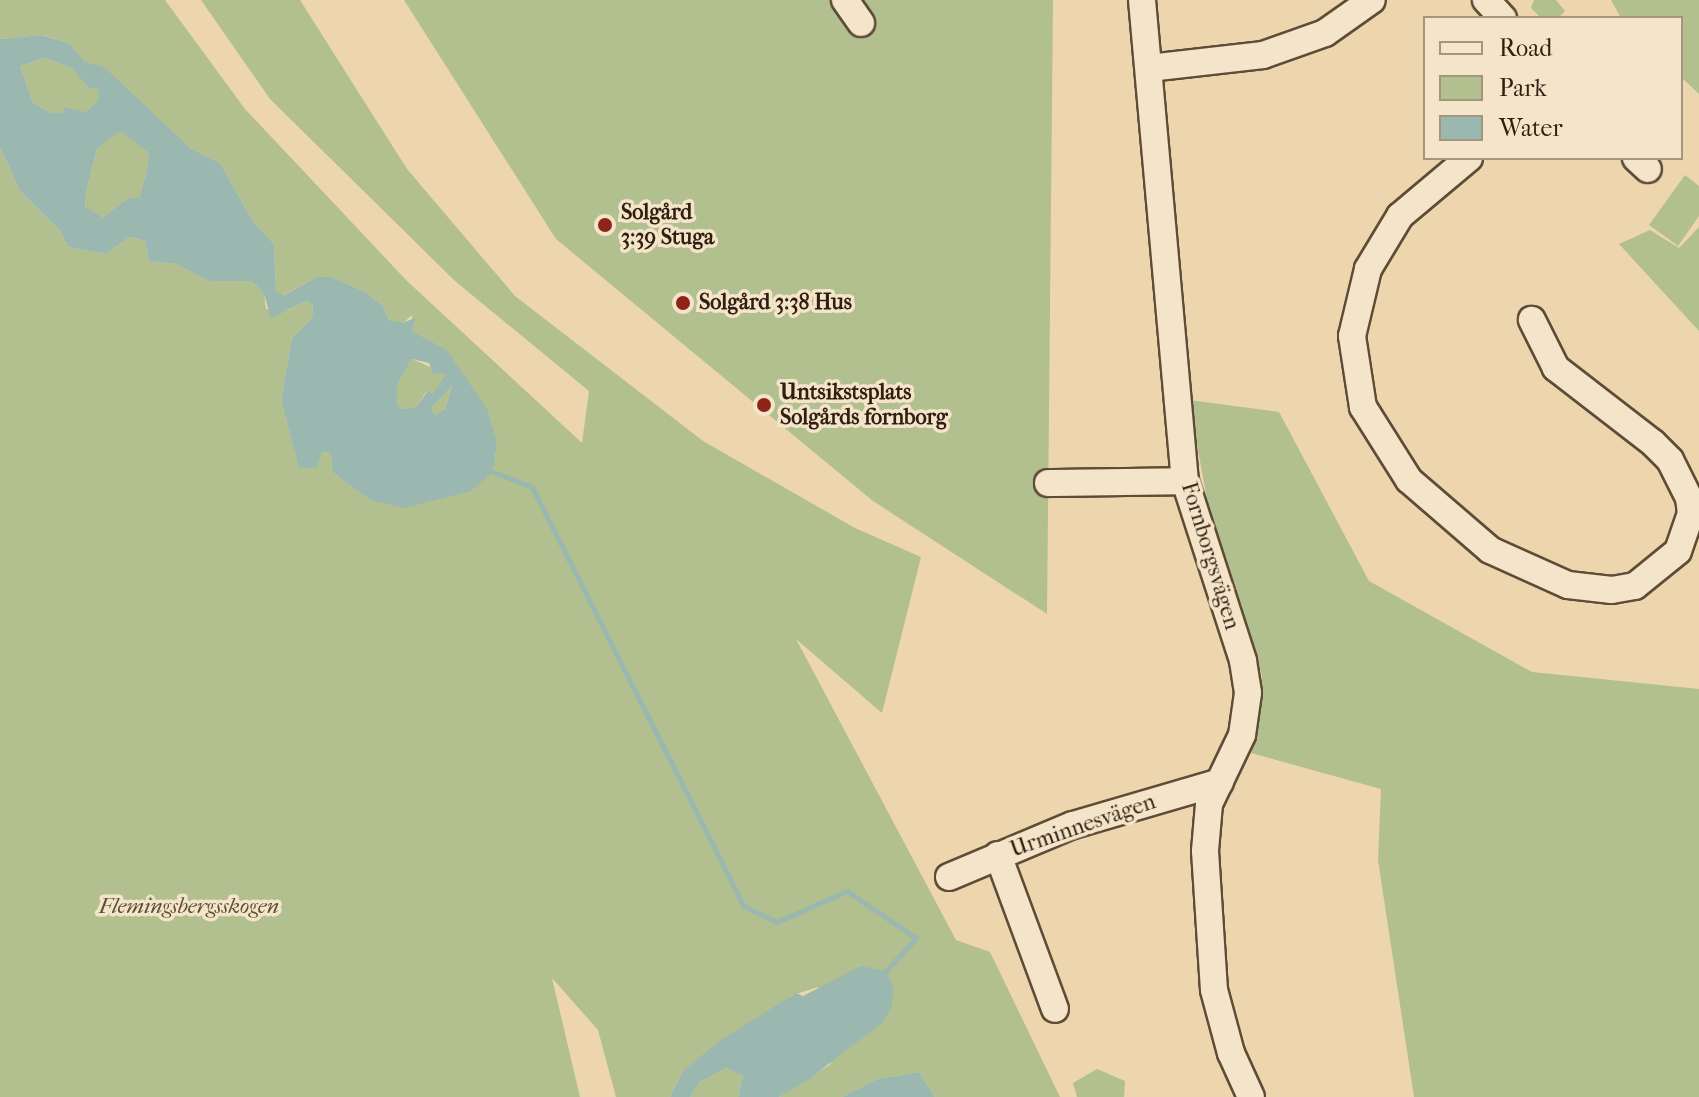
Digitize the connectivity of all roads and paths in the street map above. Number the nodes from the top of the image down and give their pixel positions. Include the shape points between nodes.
1 (845, 0) edge
2 (1142, 0) edge
3 (1372, 0) edge
4 (1486, 0) edge
5 (1501, 16) edge
6 (861, 23) dead end
7 (1149, 68) junction
8 (1467, 160) edge
9 (1532, 320) dead end
10 (1185, 481) junction
11 (1048, 483) dead end
12 (1220, 782) junction
13 (998, 855) junction
14 (949, 877) dead end
15 (1055, 1009) dead end
16 (1251, 1097) edge

1 - 6 street
2 - 7 street, Fornborgsvägen
3 - 7 street via 1325,33 1263,55
4 - 5 street
7 - 10 street, Fornborgsvägen
8 - 9 street via 1400,216 1368,269 1352,336 1363,407 1409,480 1490,550 1568,585 1612,590 1635,586 1678,551 1691,514 1689,498 1670,460 1653,443 1556,368
10 - 11 street
10 - 12 street, Fornborgsvägen via 1248,693 1242,735
12 - 13 street, Urminnesvägen via 1073,825
12 - 16 street, Fornborgsvägen via 1206,822 1209,961 1231,1053
13 - 14 street, Urminnesvägen
13 - 15 street

